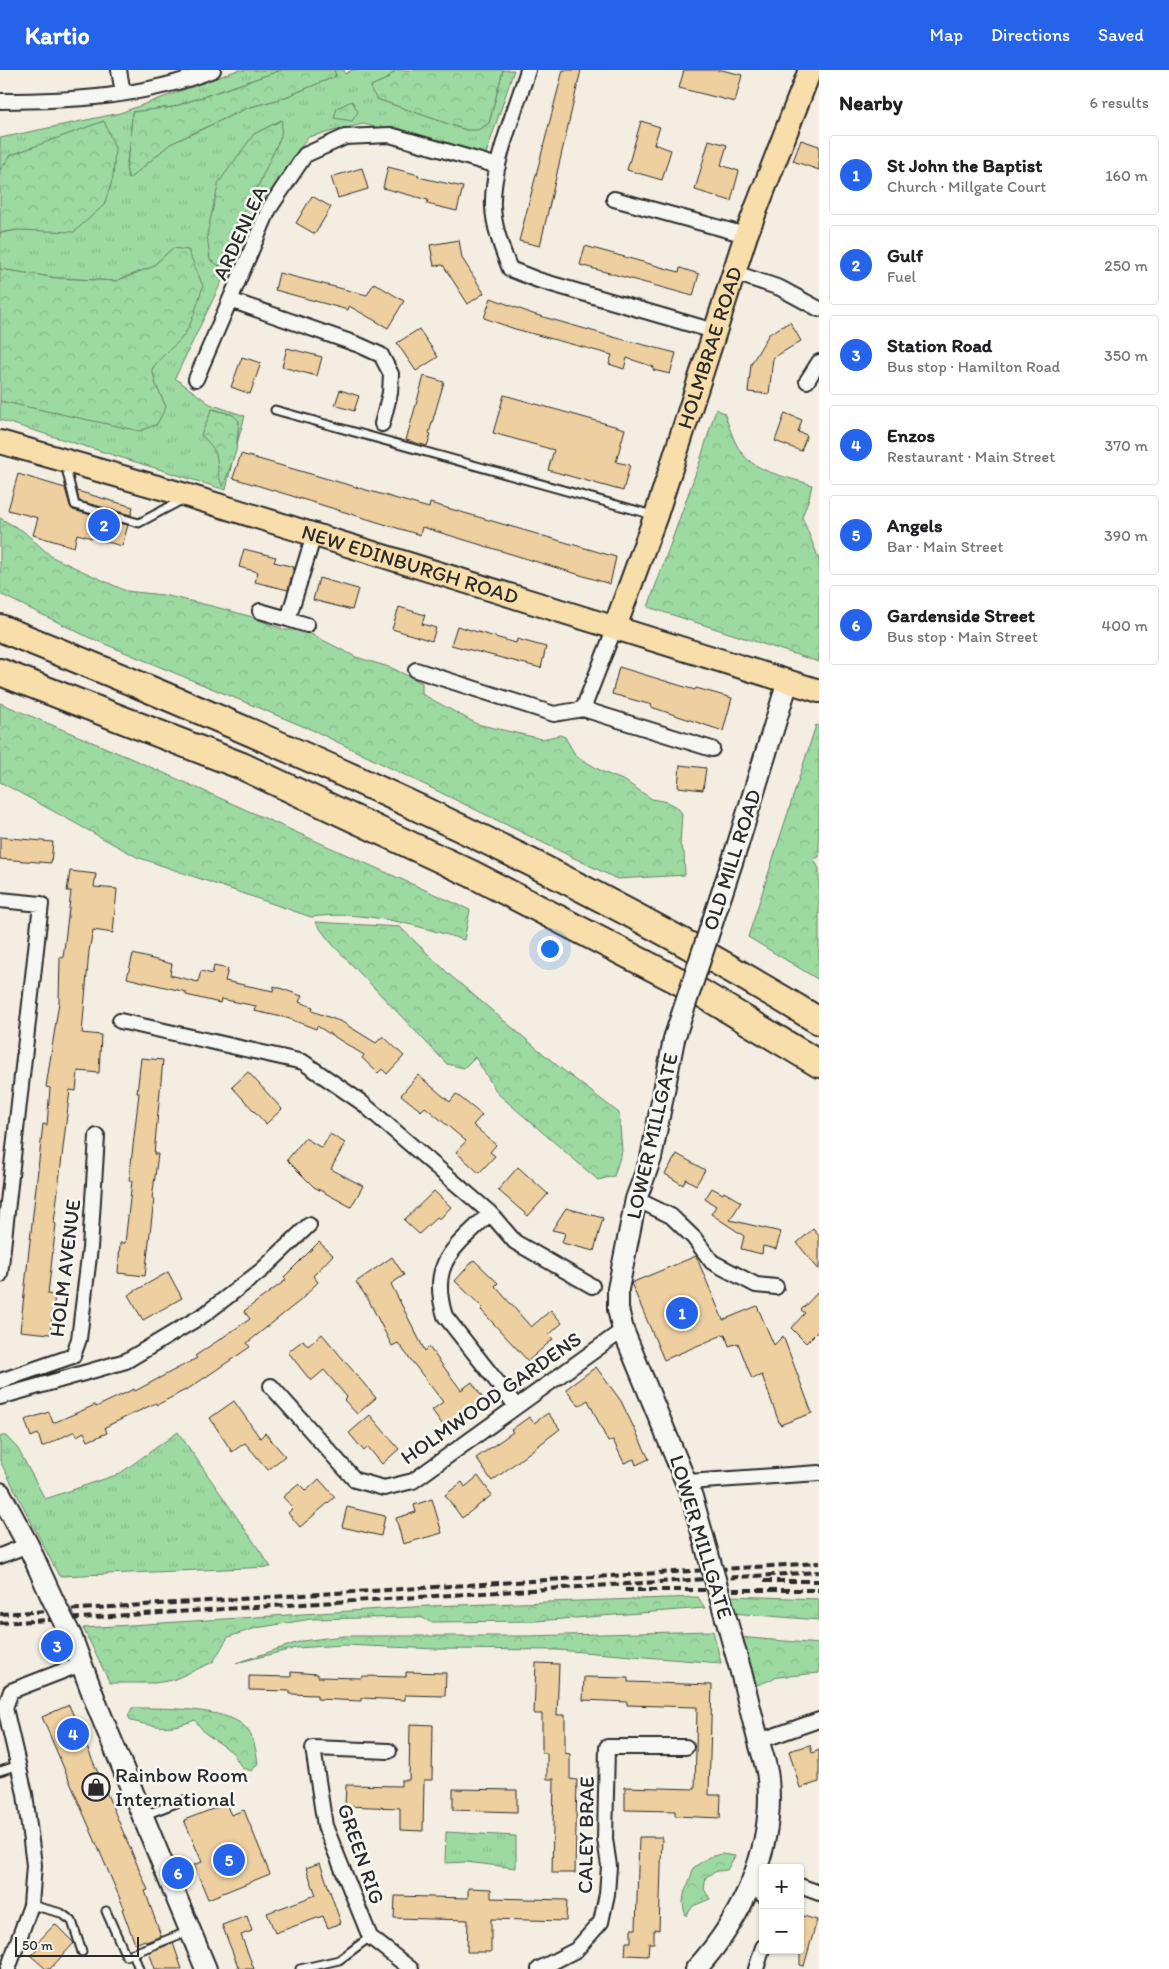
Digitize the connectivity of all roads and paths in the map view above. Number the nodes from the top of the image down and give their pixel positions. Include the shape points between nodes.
1 (118, 70) edge
2 (213, 70) edge
3 (528, 70) edge
4 (810, 70) edge
5 (123, 93) junction
6 (0, 101) edge
7 (498, 166) junction
8 (614, 199) dead end
9 (746, 235) junction
10 (735, 273) junction
11 (230, 300) junction
12 (819, 309) edge
13 (714, 331) junction
14 (819, 362) edge
15 (196, 379) dead end
16 (807, 381) dead end
17 (276, 410) dead end
18 (382, 424) dead end
19 (0, 442) edge
20 (63, 458) junction
21 (189, 496) junction
22 (656, 515) junction
23 (314, 535) junction
24 (260, 611) dead end
25 (288, 619) junction
26 (307, 625) dead end
27 (615, 627) junction
28 (0, 628) edge
29 (416, 670) dead end
30 (0, 672) edge
31 (788, 681) junction
32 (819, 691) edge
33 (583, 709) junction
34 (712, 749) dead end
35 (0, 900) edge
36 (120, 1021) dead end
37 (819, 1021) edge
38 (674, 1038) joint
39 (819, 1064) edge
40 (97, 1136) dead end
41 (4, 1187) edge
42 (636, 1199) junction
43 (490, 1213) junction
44 (309, 1225) dead end
45 (0, 1275) edge
46 (592, 1286) dead end
47 (776, 1287) dead end
48 (623, 1330) junction
49 (0, 1381) edge
50 (271, 1386) dead end
51 (0, 1397) edge
52 (516, 1406) junction
53 (819, 1473) edge
54 (690, 1490) junction
55 (0, 1493) edge
56 (28, 1545) junction
57 (0, 1556) edge
58 (81, 1664) junction
59 (5, 1688) edge
60 (819, 1720) edge
61 (758, 1741) junction
62 (686, 1747) dead end
63 (388, 1751) dead end
64 (19, 1766) junction
65 (0, 1771) edge
66 (184, 1800) dead end
67 (144, 1816) junction
68 (758, 1881) edge
69 (804, 1887) edge
70 (819, 1893) edge
71 (31, 1905) junction
72 (106, 1911) dead end
73 (191, 1930) junction
74 (370, 1937) junction
75 (82, 1952) dead end
76 (133, 1953) junction
77 (761, 1954) edge
78 (8, 1969) edge
79 (139, 1969) edge
80 (206, 1969) edge
81 (300, 1969) edge
82 (411, 1969) edge
83 (539, 1969) edge
84 (696, 1969) edge
85 (756, 1969) edge

1 - 5 street
2 - 5 street via 188,80
3 - 7 street
4 - 9 main road, HOLMBRAE ROAD
5 - 6 street via 75,100
7 - 11 street, ARDENLEA via 390,135 346,137 305,155 269,209
7 - 13 street via 493,206 501,248 510,269
8 - 9 street
9 - 10 main road, HOLMBRAE ROAD
10 - 12 street via 780,288
10 - 13 main road, HOLMBRAE ROAD
11 - 15 street, ARDENLEA
11 - 18 street via 382,355 392,374
13 - 22 main road, HOLMBRAE ROAD
14 - 16 street
17 - 22 lane
19 - 20 main road, NEW EDINBURGH ROAD
20 - 21 main road, NEW EDINBURGH ROAD
20 - 21 lane via 76,505 139,523
21 - 23 main road, NEW EDINBURGH ROAD
22 - 27 main road, HOLMBRAE ROAD
23 - 25 street
23 - 27 main road, NEW EDINBURGH ROAD
24 - 25 street
25 - 26 street
27 - 31 main road, NEW EDINBURGH ROAD
27 - 33 street
28 - 37 highway via 261,735 480,837 726,965
29 - 33 street via 554,714
30 - 39 highway via 242,766 472,874 696,990
31 - 32 main road, NEW EDINBURGH ROAD
31 - 38 street, OLD MILL ROAD, bridge
33 - 34 street
35 - 41 street via 41,904
36 - 43 street via 303,1062 361,1102
38 - 42 street, LOWER MILLGATE via 651,1158
40 - 49 street, HOLM AVENUE via 90,1248 74,1356
41 - 45 street
42 - 47 street via 671,1216 694,1238 712,1262 756,1284
42 - 48 street, LOWER MILLGATE via 618,1290
43 - 46 street via 515,1242
43 - 52 street via 449,1255 442,1267 439,1284 441,1302 445,1316
44 - 51 street via 262,1270 205,1314 126,1361
48 - 52 street, HOLMWOOD GARDENS
48 - 54 street, LOWER MILLGATE
50 - 52 street, HOLMWOOD GARDENS via 355,1480 384,1488 413,1480
53 - 54 street
54 - 61 street, LOWER MILLGATE, bridge
55 - 56 street
56 - 57 street
56 - 58 street, bridge
58 - 59 street
58 - 67 street
59 - 64 street via 5,1708
60 - 61 street
61 - 68 street, LOWER MILLGATE via 768,1776 770,1800
62 - 83 street, CALEY BRAE via 607,1747 605,1839 609,1866 601,1922 576,1950
63 - 74 street, GREEN RIG via 313,1748 325,1826
64 - 65 lane
64 - 71 street via 33,1856
66 - 67 lane
67 - 73 street
68 - 84 street, LOWER MILLGATE via 716,1948
69 - 70 street
71 - 75 lane via 61,1913 72,1921
71 - 78 street
72 - 76 lane via 126,1956
73 - 76 lane
73 - 80 street
74 - 81 lane via 339,1960
74 - 82 street, GREEN RIG
76 - 79 lane
77 - 85 street

